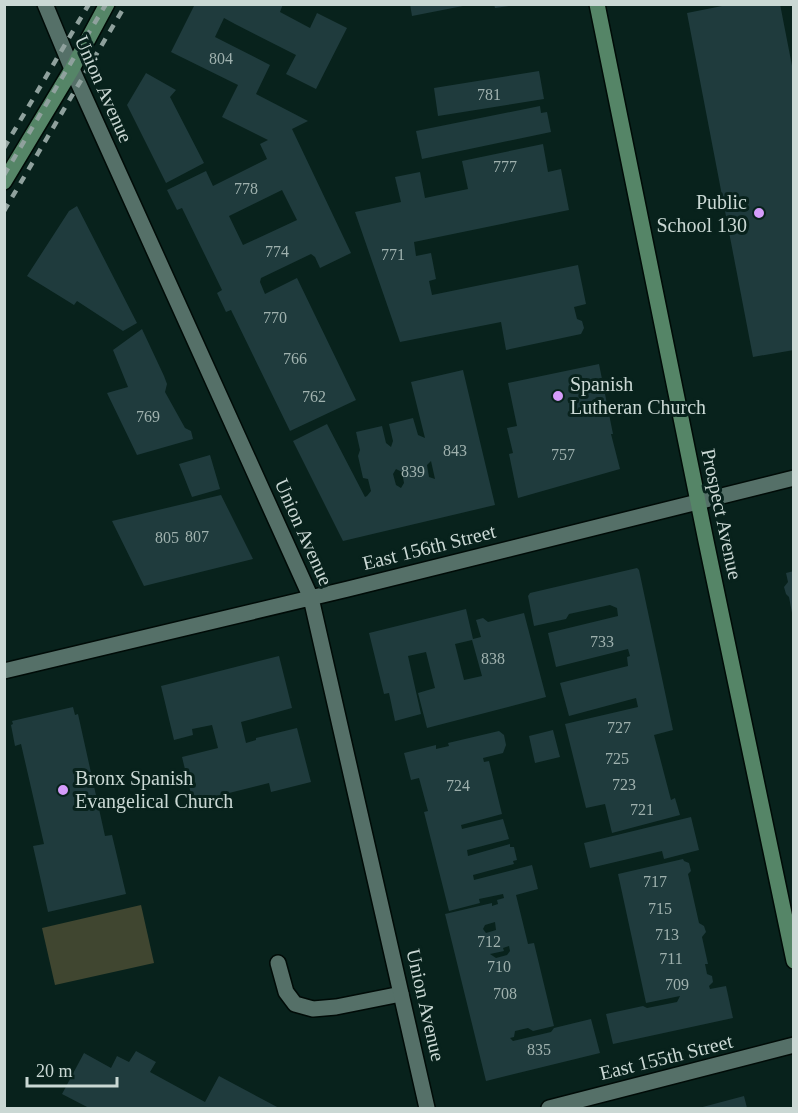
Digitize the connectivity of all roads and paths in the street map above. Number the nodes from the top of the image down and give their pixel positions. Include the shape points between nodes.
1 (45, 4) edge
2 (107, 4) edge
3 (597, 4) edge
4 (72, 69) junction
5 (4, 182) edge
6 (794, 478) edge
7 (698, 502) junction
8 (311, 598) junction
9 (4, 670) edge
10 (794, 961) edge
11 (278, 963) dead end
12 (401, 994) junction
13 (794, 1045) edge
14 (428, 1108) edge
15 (549, 1108) edge

1 - 4 street, Union Avenue
2 - 4 street
3 - 7 street, Prospect Avenue
4 - 5 street
4 - 8 street, Union Avenue
6 - 7 street, East 156th Street
7 - 8 street, East 156th Street
7 - 10 street, Prospect Avenue
8 - 9 street, East 156th Street
8 - 12 street, Union Avenue
11 - 12 street via 286,992 295,1004 313,1010
12 - 14 street, Union Avenue
13 - 15 street, East 155th Street

